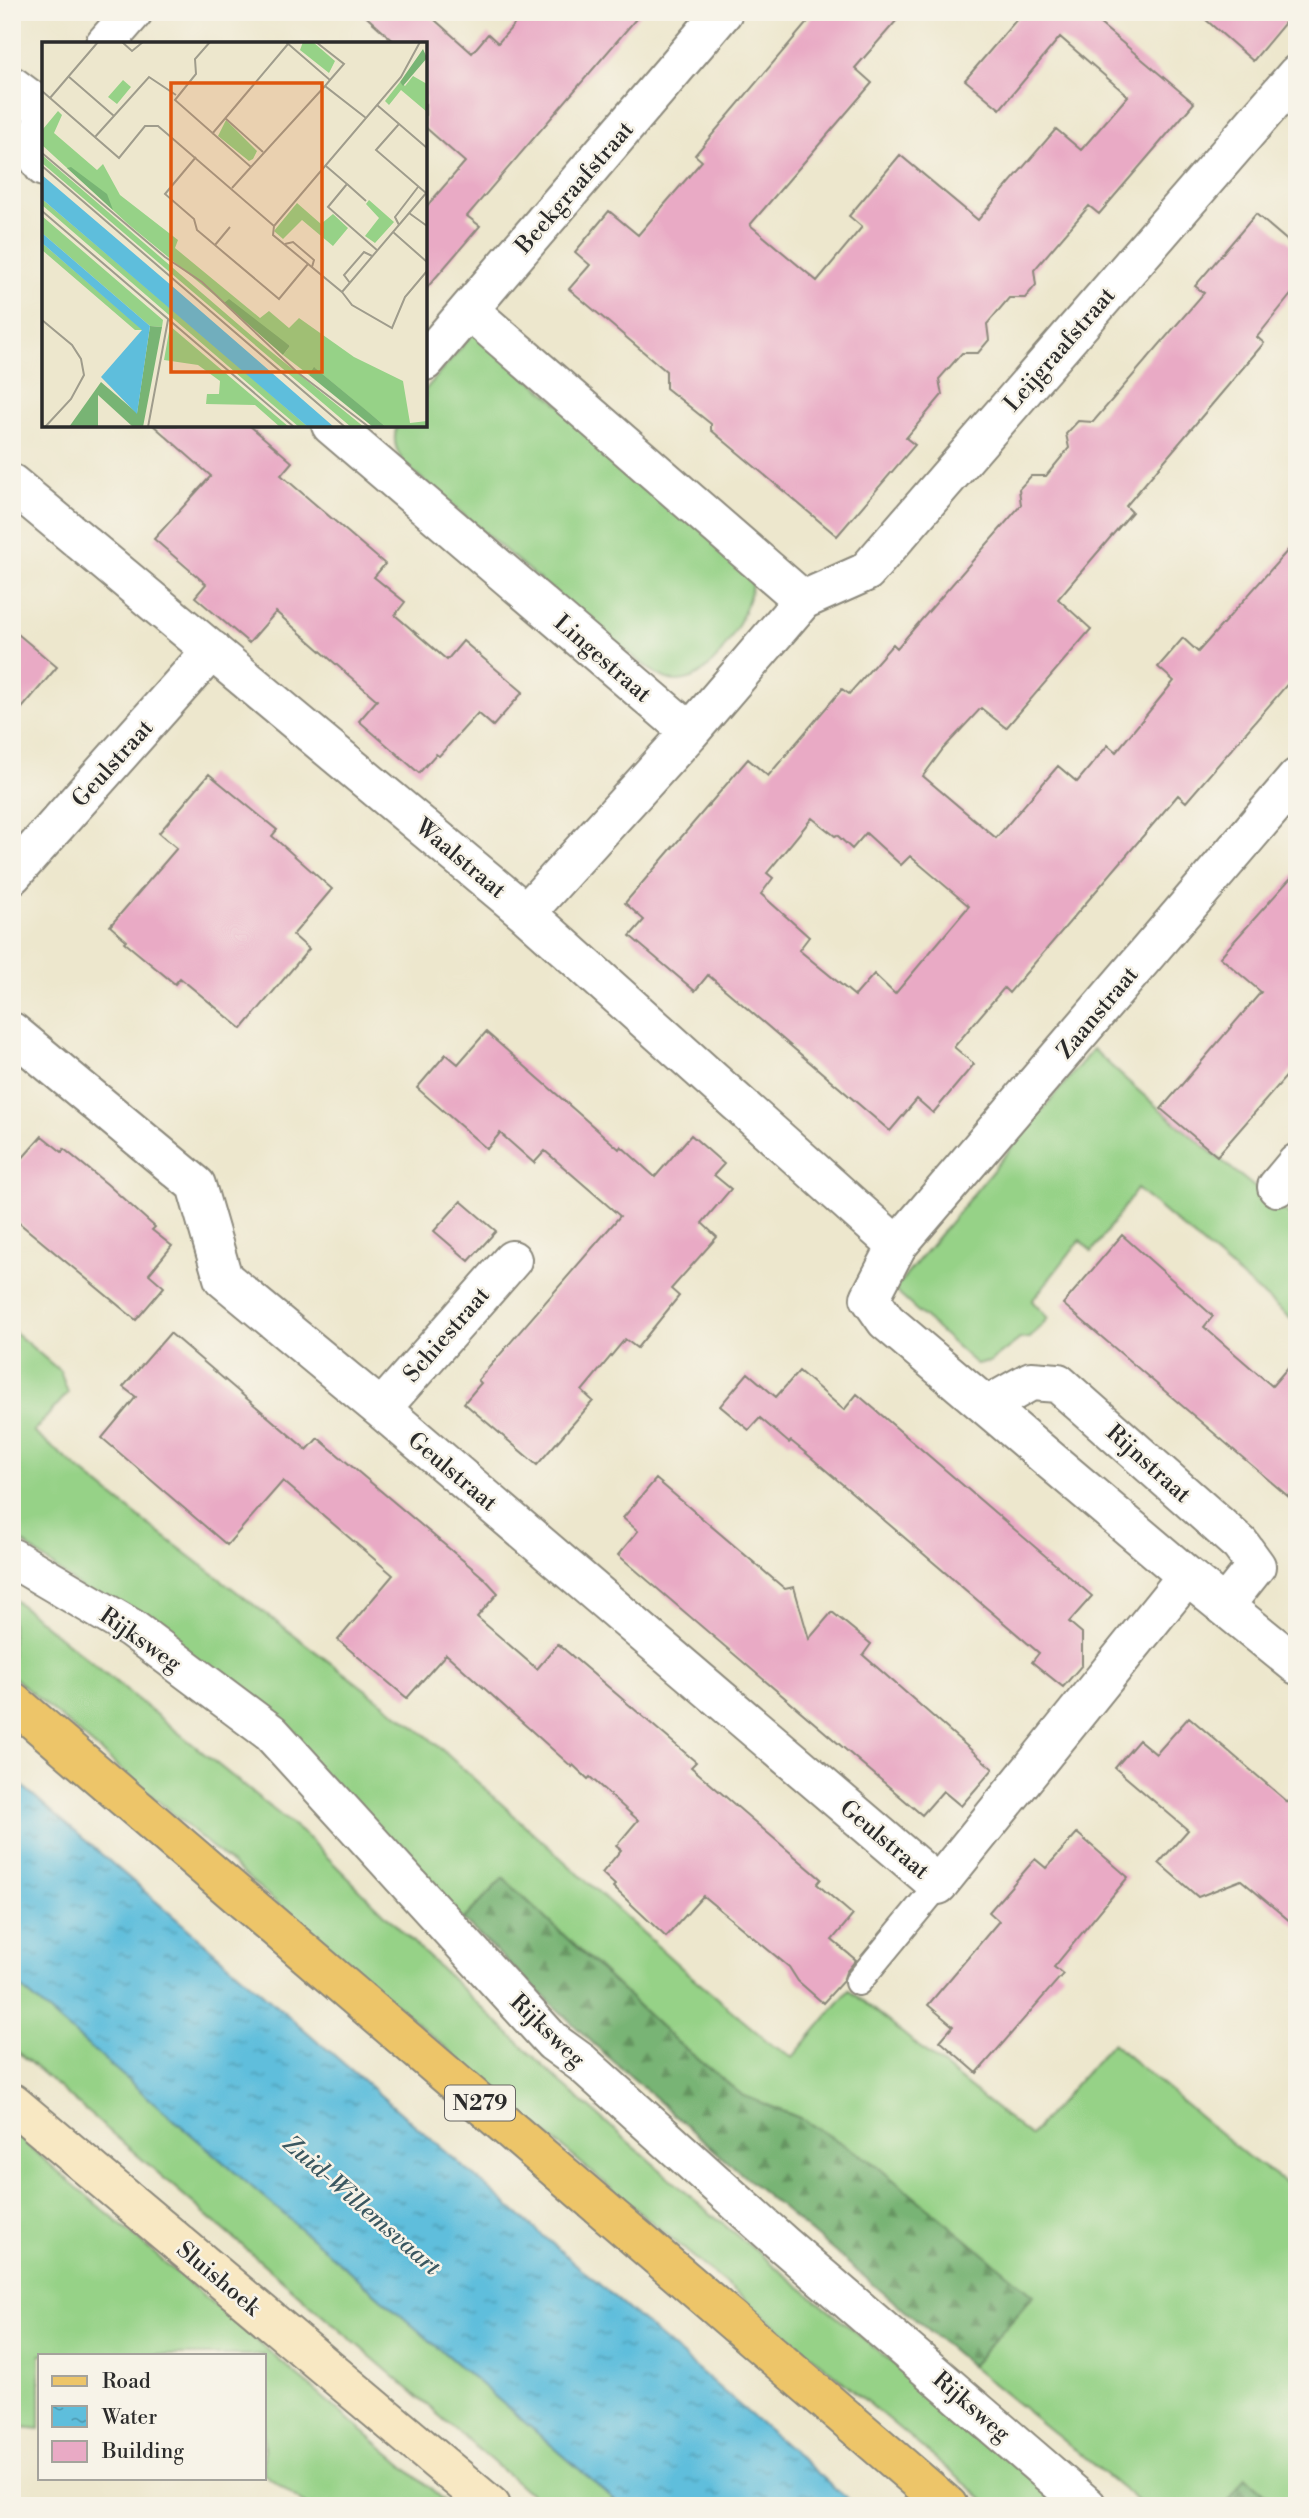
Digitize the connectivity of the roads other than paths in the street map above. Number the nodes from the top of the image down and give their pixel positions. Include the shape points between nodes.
1 (133, 12) edge
2 (723, 12) edge
3 (106, 42) edge
4 (1297, 74) edge
5 (12, 86) edge
6 (42, 110) edge
7 (42, 123) edge
8 (42, 164) edge
9 (469, 310) junction
10 (427, 359) edge
11 (352, 432) edge
12 (12, 484) edge
13 (803, 600) junction
14 (212, 650) junction
15 (690, 732) junction
16 (1297, 778) edge
17 (12, 876) edge
18 (526, 913) junction
19 (12, 1032) edge
20 (897, 1246) junction
21 (512, 1260) dead end
22 (987, 1406) junction
23 (381, 1409) junction
24 (12, 1558) edge
25 (1187, 1576) junction
26 (1226, 1605) junction
27 (1297, 1665) edge
28 (12, 1701) edge
29 (938, 1885) junction
30 (858, 1982) dead end
31 (12, 2103) edge
32 (491, 2506) edge
33 (948, 2506) edge
34 (1087, 2506) edge

1 - 3 street
2 - 9 street, Beekgraafstraat
4 - 13 street, Leijgraafstraat via 866,572
5 - 6 street
7 - 8 street via 36,155
9 - 10 street, Beekgraafstraat
9 - 13 street
11 - 15 street, Lingestraat
12 - 14 street, Waalstraat
13 - 15 street, Leijgraafstraat
14 - 17 street, Geulstraat
14 - 18 street, Waalstraat
15 - 18 street
16 - 20 street, Zaanstraat
18 - 20 street, Waalstraat
19 - 23 street, Geulstraat via 196,1185 223,1278
20 - 22 street via 870,1298 886,1321
21 - 23 street, Schiestraat
22 - 25 street
22 - 26 street, Rijnstraat via 1031,1381 1058,1383 1240,1544 1256,1566
23 - 29 street, Geulstraat
24 - 34 street, Rijksweg via 131,1628 271,1733 553,2042
25 - 26 street
25 - 29 street, Geulstraat
26 - 27 street
28 - 33 main road, N279
29 - 30 lane, Geulstraat
31 - 32 street, Sluishoek

